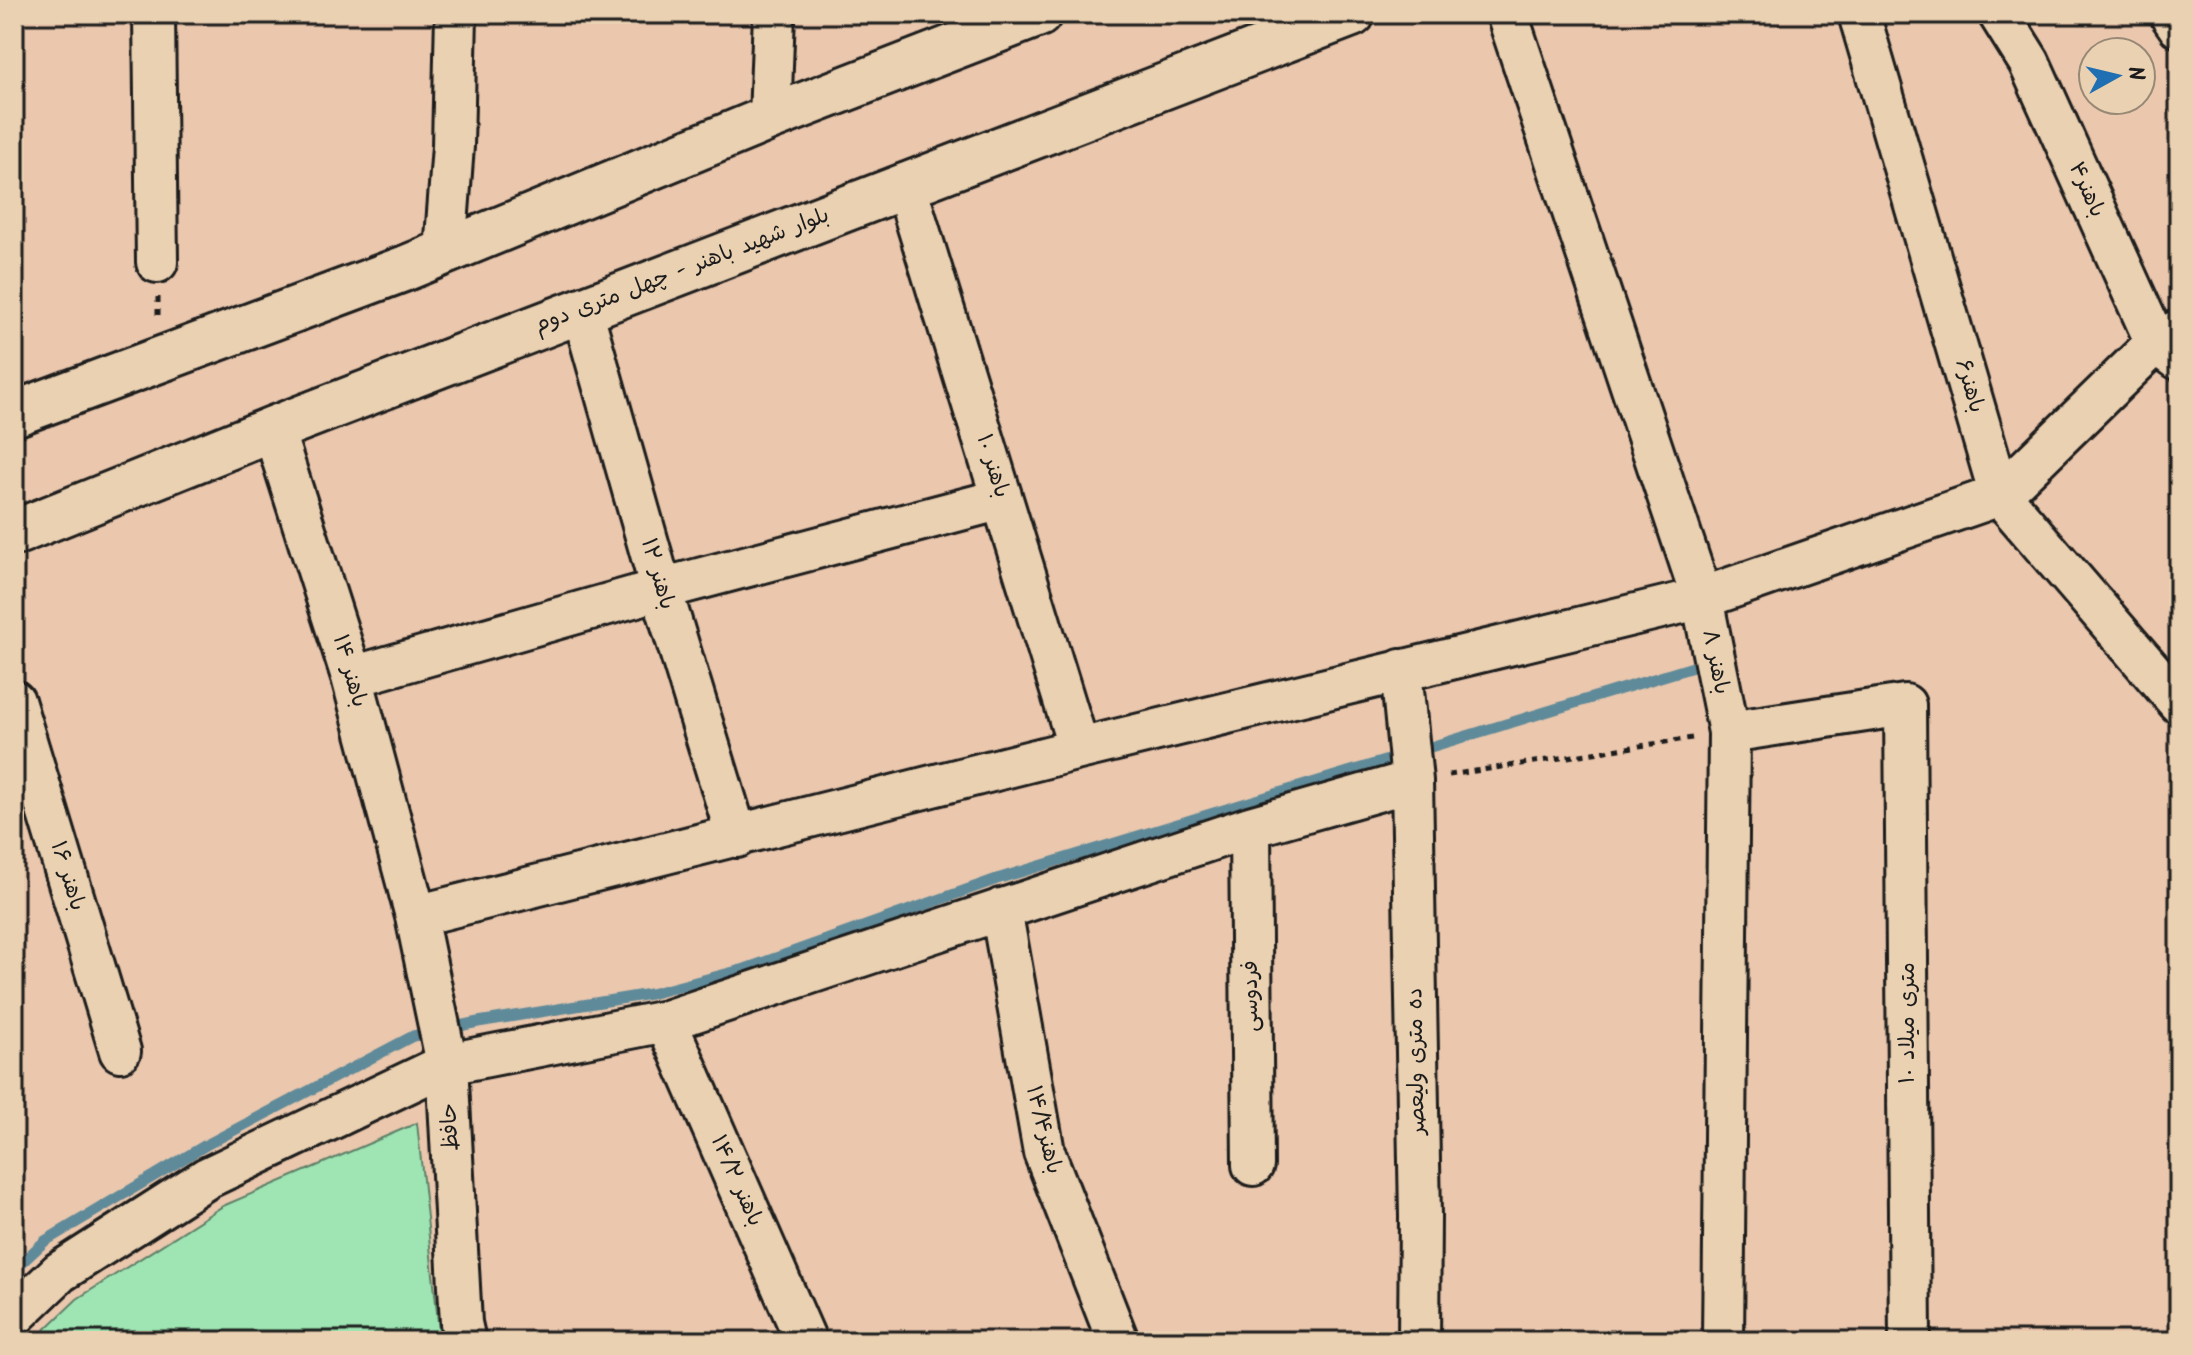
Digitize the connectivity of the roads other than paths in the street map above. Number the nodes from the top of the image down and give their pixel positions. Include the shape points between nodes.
1 (154, 14) edge
2 (456, 14) edge
3 (774, 14) edge
4 (1039, 14) edge
5 (1352, 14) edge
6 (1507, 14) edge
7 (1859, 14) edge
8 (1999, 14) edge
9 (2170, 14) edge
10 (2179, 27) edge
11 (770, 118) junction
12 (905, 184) junction
13 (445, 252) junction
14 (157, 262) road end
15 (582, 310) junction
16 (2171, 344) edge
17 (14, 414) edge
18 (273, 429) junction
19 (2000, 495) junction
20 (1002, 499) junction
21 (14, 533) edge
22 (661, 589) junction
23 (1702, 598) junction
24 (1401, 670) junction
25 (352, 677) junction
26 (14, 701) edge
27 (2179, 703) edge
28 (1729, 732) junction
29 (1079, 749) junction
30 (1412, 781) junction
31 (1250, 827) junction
32 (737, 837) junction
33 (1001, 909) junction
34 (416, 916) junction
35 (666, 1021) junction
36 (120, 1051) dead end
37 (447, 1064) junction
38 (1253, 1165) dead end
39 (14, 1316) edge
40 (465, 1341) edge
41 (806, 1341) edge
42 (1118, 1341) edge
43 (1419, 1341) edge
44 (1723, 1341) edge
45 (1910, 1341) edge

1 - 14 street
2 - 13 street
3 - 11 street
4 - 11 street
5 - 12 street, بلوار شهید باهنر - چهل متری دوم
6 - 23 street, باهنر ۸
7 - 19 street, باهنر۶
8 - 16 street, باهنر۴ via 2029,62
9 - 10 street
11 - 13 street
12 - 15 street, بلوار شهید باهنر - چهل متری دوم
12 - 20 street, باهنر ۱۰
13 - 17 street
15 - 18 street, بلوار شهید باهنر - چهل متری دوم
15 - 22 street, باهنر ۱۲
16 - 19 street
18 - 21 street, بلوار شهید باهنر - چهل متری دوم
18 - 25 street, باهنر ۱۴
19 - 23 street
19 - 27 street, باهنر۶
20 - 22 street
20 - 29 street, باهنر ۱۰
22 - 25 street
22 - 32 street, باهنر ۱۲
23 - 24 street
23 - 28 street, باهنر ۸
24 - 29 street
24 - 30 street, ده متری ولیعصر
25 - 34 street, باهنر ۱۴
26 - 36 street, باهنر ۱۶
28 - 44 street, باهنر ۸
28 - 45 street, ۱۰ متری میلاد via 1905,705
29 - 32 street
30 - 31 street
30 - 43 street, ده متری ولیعصر
31 - 33 street
31 - 38 street, فردوسی
32 - 34 street
33 - 35 street
33 - 42 street, باهنر۱۴/۴ via 1044,1152
34 - 37 street, حافظ
35 - 37 street
35 - 41 street, باهنر ۱۴/۲
37 - 39 street via 207,1178 60,1272
37 - 40 street, حافظ

